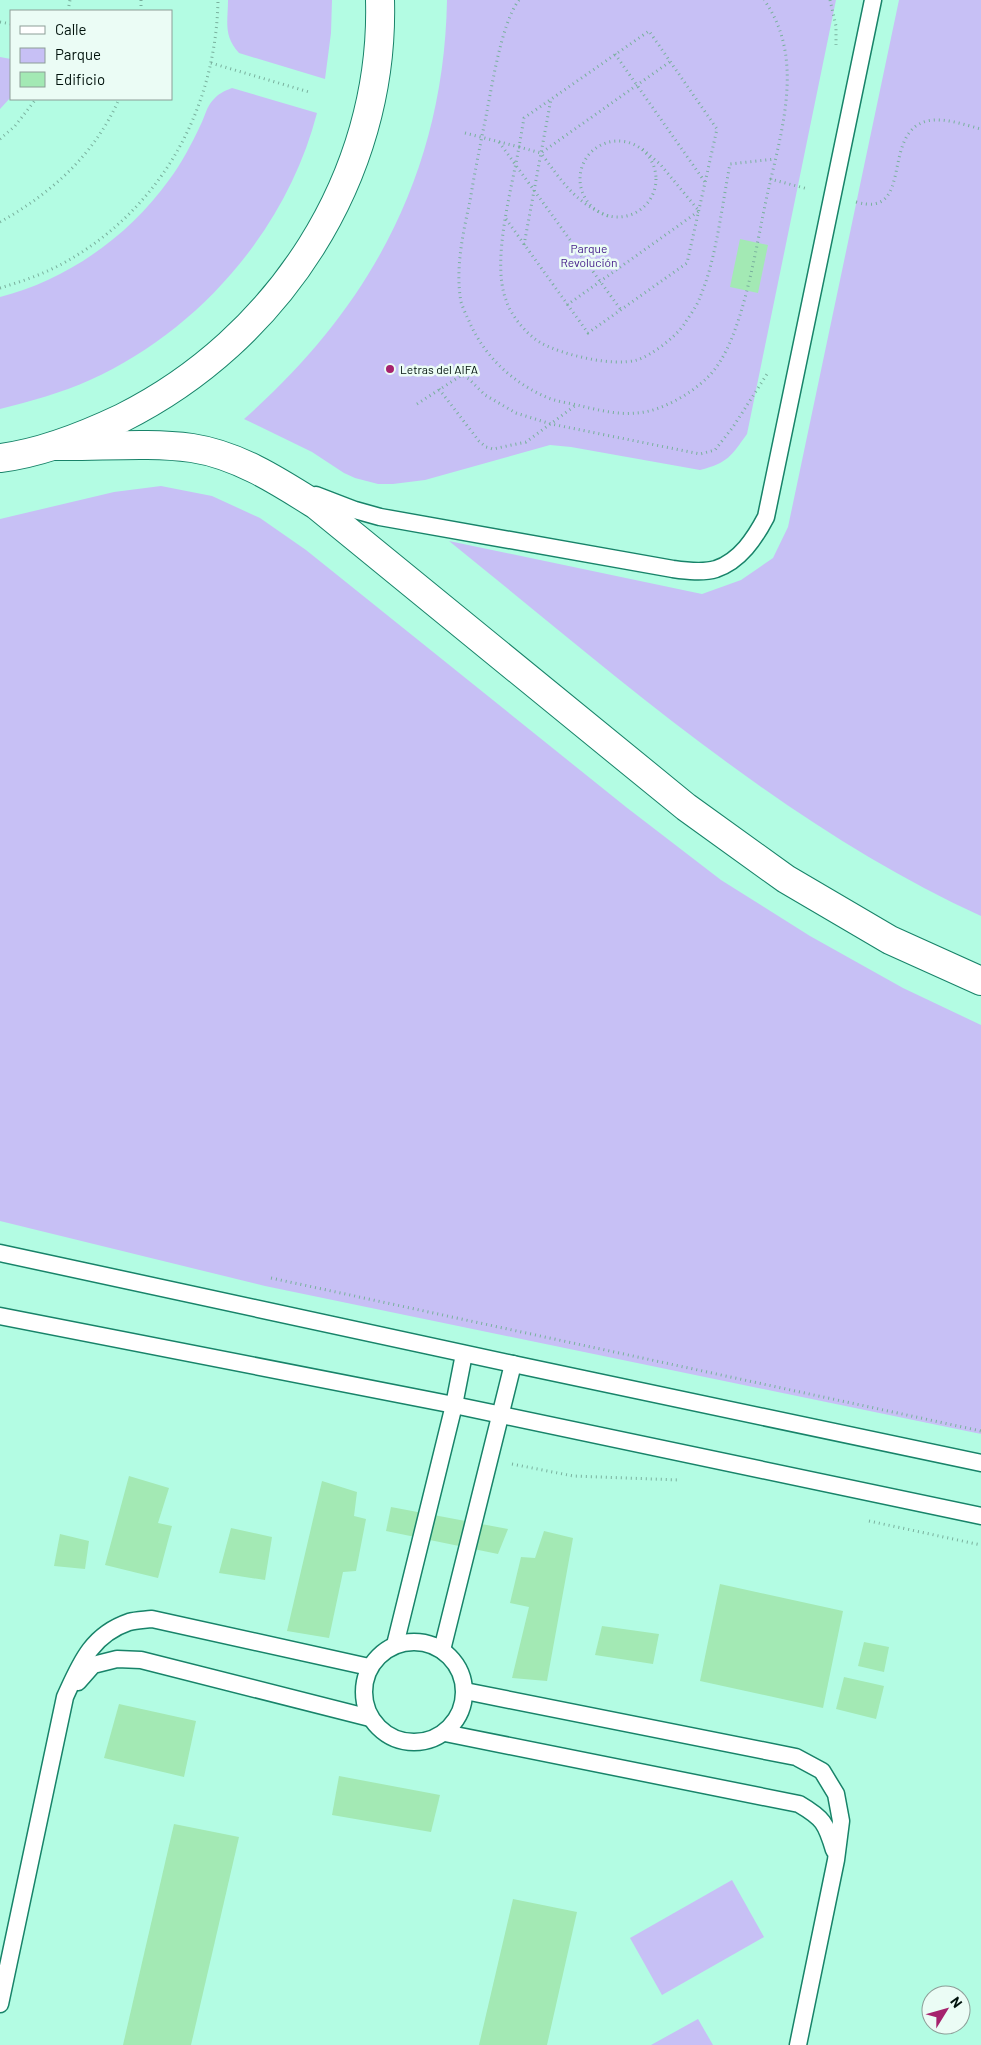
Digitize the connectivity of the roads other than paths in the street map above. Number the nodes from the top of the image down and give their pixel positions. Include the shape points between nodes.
1 (380, 0) edge
2 (873, 0) edge
3 (54, 446) junction
4 (2, 458) edge
5 (266, 474) junction
6 (981, 981) edge
7 (0, 1253) edge
8 (0, 1316) edge
9 (464, 1354) junction
10 (513, 1364) junction
11 (454, 1405) junction
12 (501, 1416) junction
13 (981, 1463) edge
14 (981, 1516) edge
15 (395, 1645) junction
16 (442, 1650) junction
17 (369, 1667) junction
18 (465, 1691) junction
19 (65, 1696) junction
20 (370, 1718) junction
21 (445, 1733) junction
22 (836, 1860) junction
23 (0, 2004) edge
24 (798, 2045) edge

1 - 3 main road via 377,59 359,142 345,182 305,257 246,329 188,379 146,406
2 - 5 lane via 766,517 753,540 735,558 716,569 695,572 673,570 380,517 330,501
3 - 4 main road
3 - 5 main road via 193,448
5 - 6 main road via 316,505 686,807 786,879 890,940
7 - 9 lane
8 - 11 lane
9 - 10 lane
9 - 11 lane
10 - 12 lane
10 - 13 lane
11 - 12 lane
11 - 15 lane
12 - 14 lane
12 - 16 lane
15 - 16 lane via 412,1641 428,1643
15 - 17 lane via 380,1653
16 - 18 lane via 462,1675
17 - 19 lane via 152,1619 129,1622 91,1645
17 - 20 lane via 364,1701
18 - 21 lane via 456,1721
18 - 22 lane via 796,1757 822,1771 836,1794 841,1821
19 - 20 lane via 93,1665 117,1659 141,1660
19 - 23 lane
20 - 21 lane via 397,1740 414,1743
21 - 22 lane via 798,1804 817,1814 828,1829
22 - 24 lane

